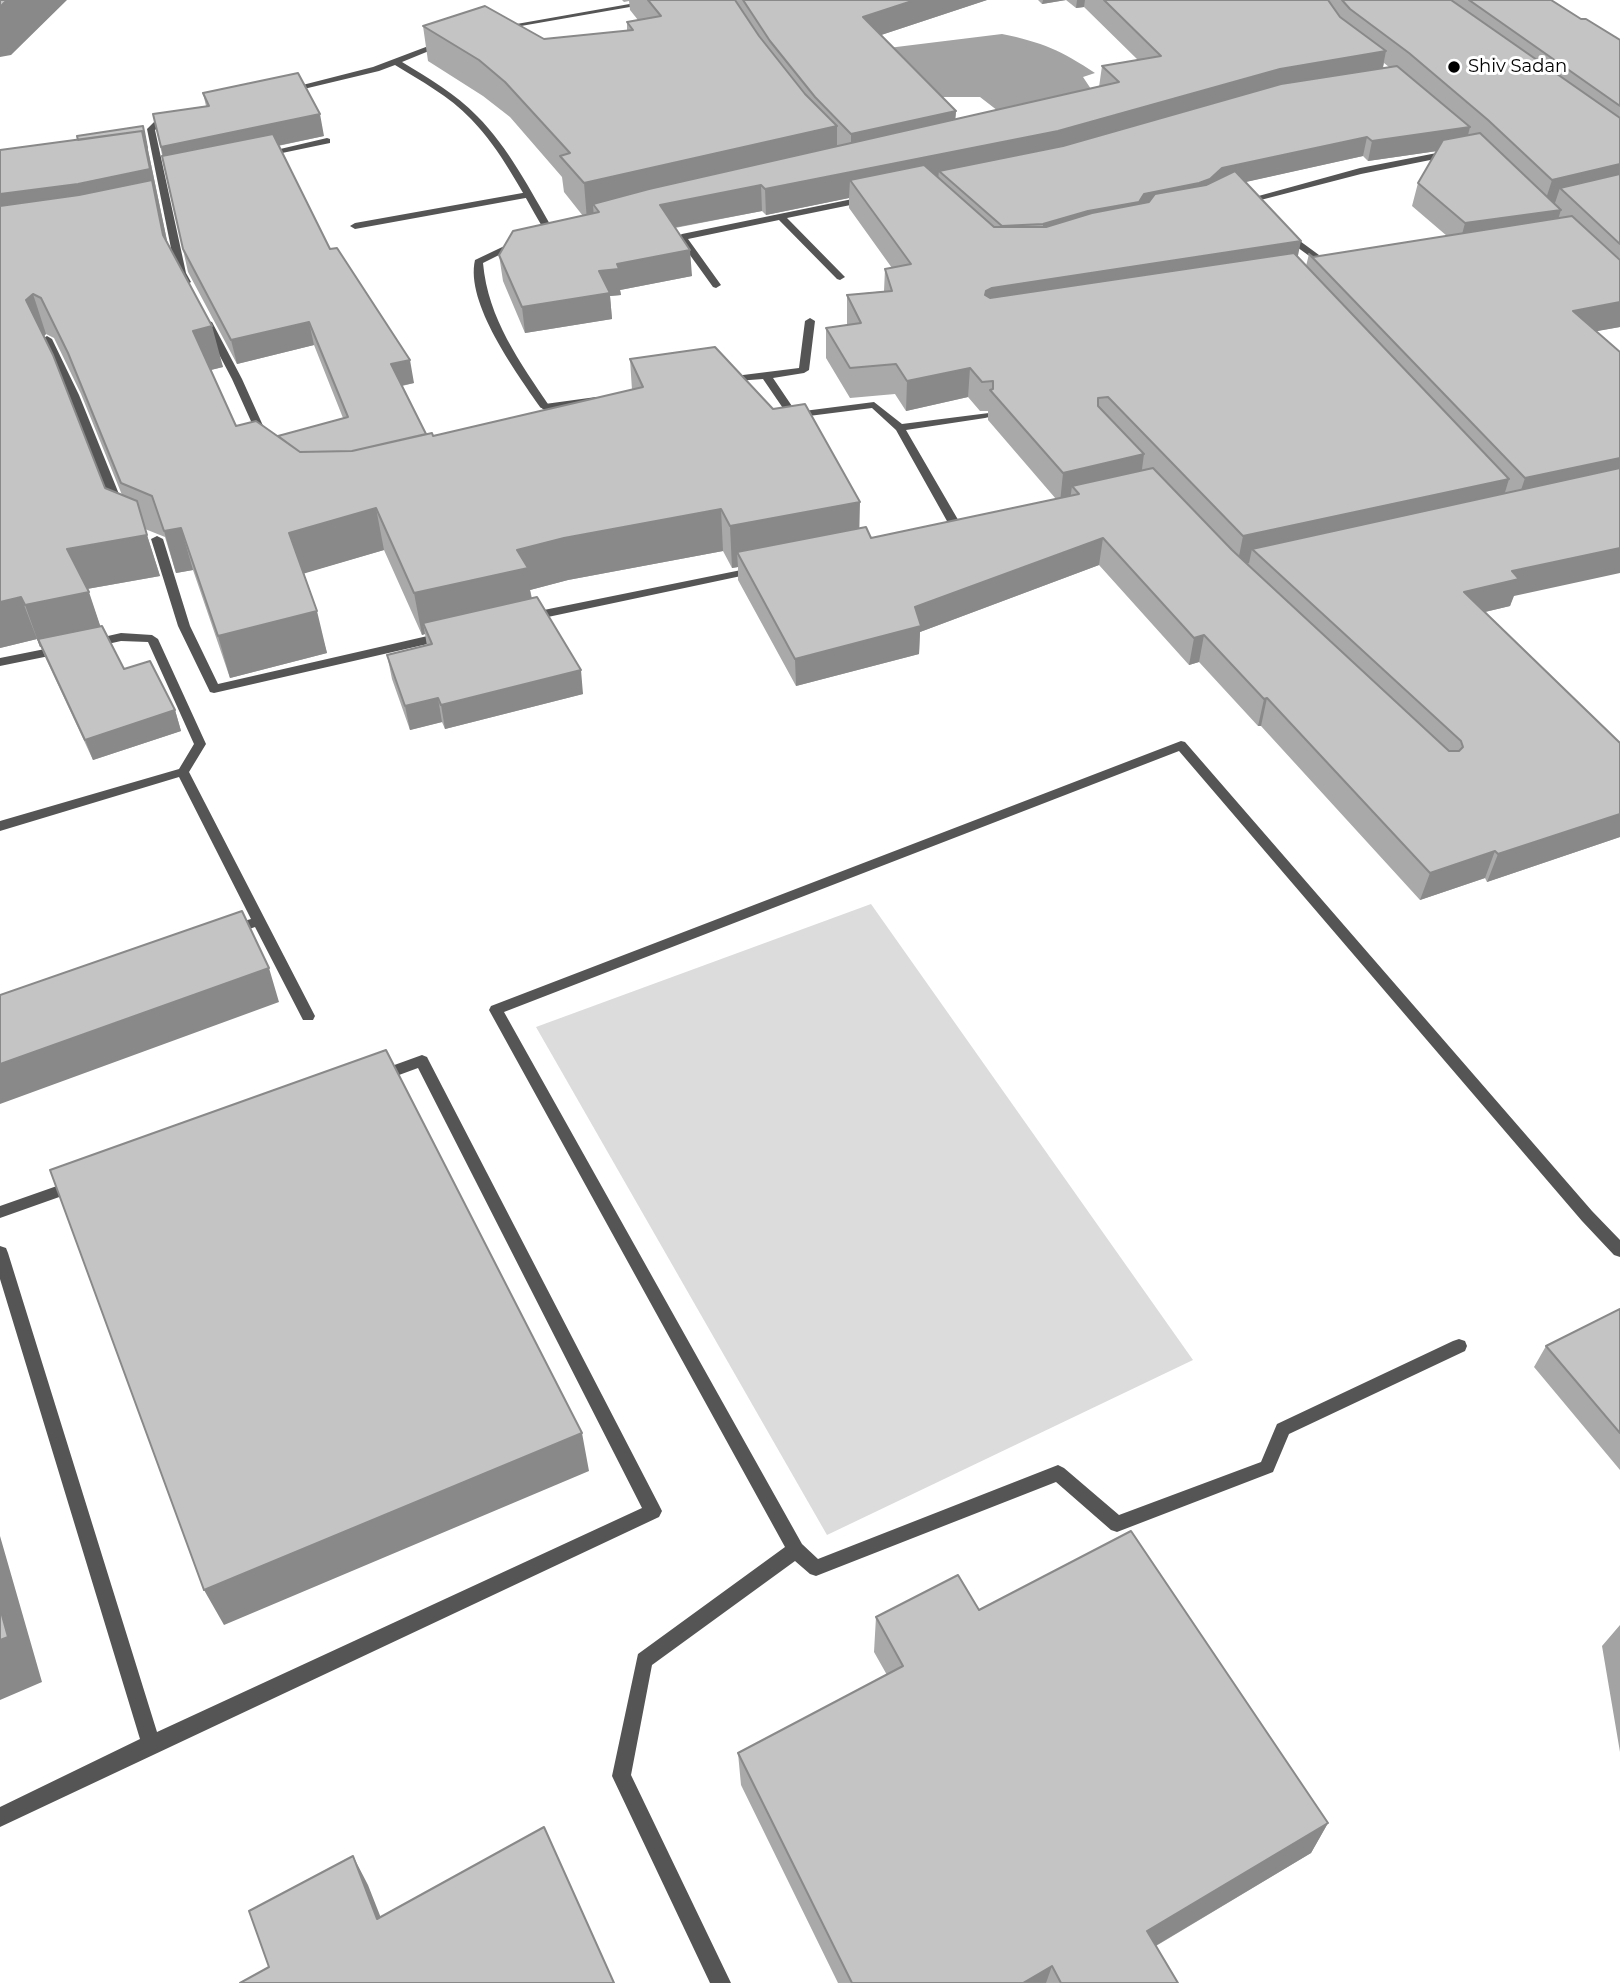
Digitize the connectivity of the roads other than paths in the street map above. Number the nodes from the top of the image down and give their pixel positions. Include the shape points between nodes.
1 (666, 0) edge
2 (483, 32) edge
3 (458, 39) edge
4 (395, 61) junction
5 (278, 92) edge
6 (187, 113) edge
7 (327, 141) dead end
8 (1464, 151) edge
9 (250, 156) edge
10 (145, 166) edge
11 (159, 169) junction
12 (173, 172) edge
13 (528, 195) junction
14 (1237, 196) edge
15 (873, 198) edge
16 (1249, 200) junction
17 (1257, 208) edge
18 (168, 212) junction
19 (155, 214) edge
20 (781, 217) junction
21 (1274, 224) edge
22 (355, 226) dead end
23 (560, 228) edge
24 (548, 229) junction
25 (1312, 272) edge
26 (840, 277) dead end
27 (716, 285) dead end
28 (194, 296) edge
29 (200, 308) edge
30 (810, 321) dead end
31 (47, 339) edge
32 (766, 376) junction
33 (713, 382) edge
34 (608, 398) edge
35 (985, 415) edge
36 (900, 428) junction
37 (270, 452) edge
38 (122, 517) edge
39 (944, 533) edge
40 (152, 537) edge
41 (769, 567) edge
42 (513, 621) edge
43 (458, 633) edge
44 (80, 646) edge
45 (67, 648) edge
46 (0, 662) edge
47 (183, 772) junction
48 (0, 826) edge
49 (259, 921) junction
50 (220, 935) edge
51 (308, 1016) dead end
52 (358, 1084) edge
53 (90, 1180) edge
54 (0, 1212) edge
55 (1620, 1250) edge
56 (0, 1253) edge
57 (1459, 1346) dead end
58 (796, 1550) junction
59 (151, 1744) junction
60 (0, 1817) edge
61 (721, 1983) edge

1 - 2 street
3 - 4 street
4 - 5 street
4 - 13 street via 443,91 474,118
6 - 11 street via 161,120 151,130
7 - 9 street
8 - 16 street via 1360,171
10 - 11 street
11 - 12 street
11 - 18 street
13 - 22 street
13 - 24 street
14 - 16 street
15 - 20 street
16 - 17 street
18 - 19 street
18 - 28 street via 181,273
20 - 26 street
20 - 27 street via 682,237
21 - 25 street via 1291,240 1339,268
23 - 24 street
24 - 34 street via 478,262 478,286 503,343 545,407
29 - 37 street
30 - 32 street via 804,370
31 - 38 street
32 - 33 street
32 - 36 street via 793,415 874,405
35 - 36 street
36 - 39 street via 964,529
40 - 43 street via 184,626 214,689
41 - 42 street
44 - 47 street via 121,637 152,639 200,744
45 - 46 street
47 - 48 street
47 - 49 street
49 - 50 street
49 - 51 street
52 - 59 street via 422,1061 653,1511
53 - 54 street
55 - 58 street via 1181,745 496,1010
56 - 59 street
57 - 58 street via 1283,1429 1267,1467 1117,1524 1058,1473 816,1568
58 - 61 street via 644,1660 621,1776
59 - 60 street

